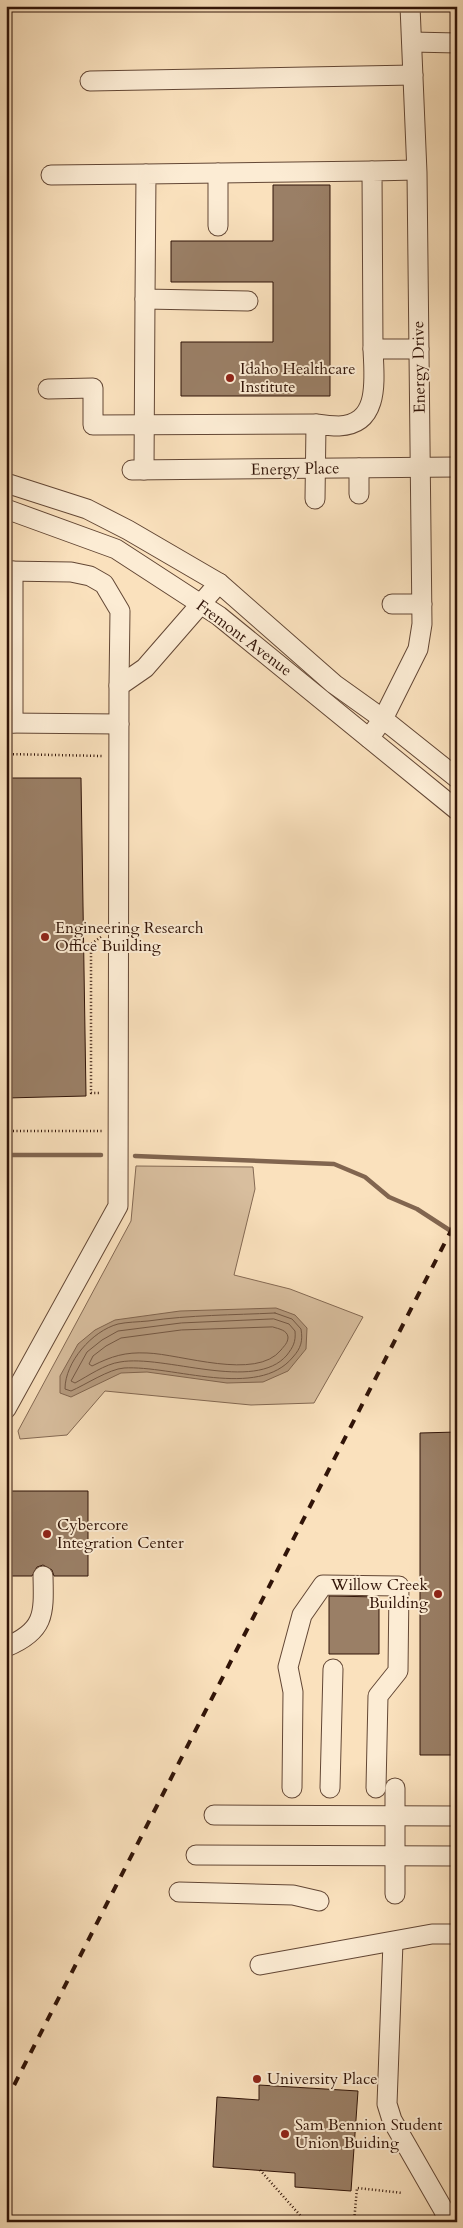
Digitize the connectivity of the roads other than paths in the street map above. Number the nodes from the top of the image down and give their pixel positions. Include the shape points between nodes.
1 (410, 6) edge
2 (412, 42) junction
3 (457, 42) edge
4 (413, 75) junction
5 (90, 81) dead end
6 (416, 170) junction
7 (372, 171) junction
8 (218, 173) junction
9 (146, 174) junction
10 (51, 175) dead end
11 (218, 226) dead end
12 (145, 299) junction
13 (248, 301) dead end
14 (419, 348) junction
15 (373, 349) junction
16 (48, 388) dead end
17 (316, 424) junction
18 (144, 425) junction
19 (457, 467) edge
20 (359, 468) junction
21 (420, 468) junction
22 (315, 469) junction
23 (12, 484) edge
24 (359, 494) dead end
25 (315, 499) dead end
26 (6, 509) edge
27 (10, 571) edge
28 (219, 583) junction
29 (201, 604) junction
30 (392, 604) dead end
31 (422, 604) junction
32 (119, 686) junction
33 (383, 719) junction
34 (10, 723) edge
35 (119, 724) junction
36 (370, 738) junction
37 (457, 778) edge
38 (457, 810) edge
39 (6, 1409) edge
40 (43, 1576) dead end
41 (6, 1647) edge
42 (333, 1669) dead end
43 (292, 1788) dead end
44 (330, 1788) dead end
45 (376, 1788) dead end
46 (395, 1788) dead end
47 (214, 1815) dead end
48 (395, 1816) junction
49 (457, 1816) edge
50 (196, 1855) dead end
51 (395, 1856) junction
52 (457, 1856) edge
53 (179, 1892) dead end
54 (395, 1894) dead end
55 (320, 1901) dead end
56 (457, 1934) edge
57 (393, 1942) junction
58 (260, 1965) dead end
59 (449, 2222) edge

1 - 2 street, Energy Drive
2 - 3 street
2 - 4 street, Energy Drive
4 - 5 street
4 - 6 street, Energy Drive
6 - 7 street
6 - 14 street, Energy Drive
7 - 8 street
7 - 15 street
8 - 9 street
8 - 11 street
9 - 10 street
9 - 12 street
12 - 13 street
12 - 18 street
14 - 15 street
14 - 21 street, Energy Drive
15 - 17 street via 374,394 370,408 352,423 341,426
16 - 18 street via 94,388 93,425
17 - 18 street
17 - 22 street
18 - 22 street, Energy Place via 138,470
19 - 21 street, Energy Place
20 - 21 street, Energy Place
20 - 22 street, Energy Place
20 - 24 street
21 - 31 street, Energy Drive
22 - 25 street
23 - 28 street, Fremont Avenue via 87,509
26 - 29 street, Fremont Avenue via 116,549
27 - 32 street via 71,572 90,576 104,584 120,611
27 - 34 street
28 - 29 street
28 - 33 street, Fremont Avenue via 334,684
29 - 32 street via 145,668
29 - 36 street, Fremont Avenue
30 - 31 street
31 - 33 street, Energy Drive via 418,649
32 - 35 street
33 - 36 street, Energy Drive
33 - 37 street, Fremont Avenue
34 - 35 street
35 - 39 street via 118,1206
36 - 38 street, Fremont Avenue
40 - 41 street via 44,1608 38,1627
42 - 44 street
43 - 45 street via 293,1692 288,1667 302,1615 323,1585 399,1586 398,1671 378,1696
46 - 48 street
47 - 48 street
48 - 49 street
48 - 51 street
50 - 51 street
51 - 52 street
51 - 54 street
53 - 55 street via 293,1895
56 - 57 street via 432,1934
57 - 58 street
57 - 59 street via 387,2104 392,2120

